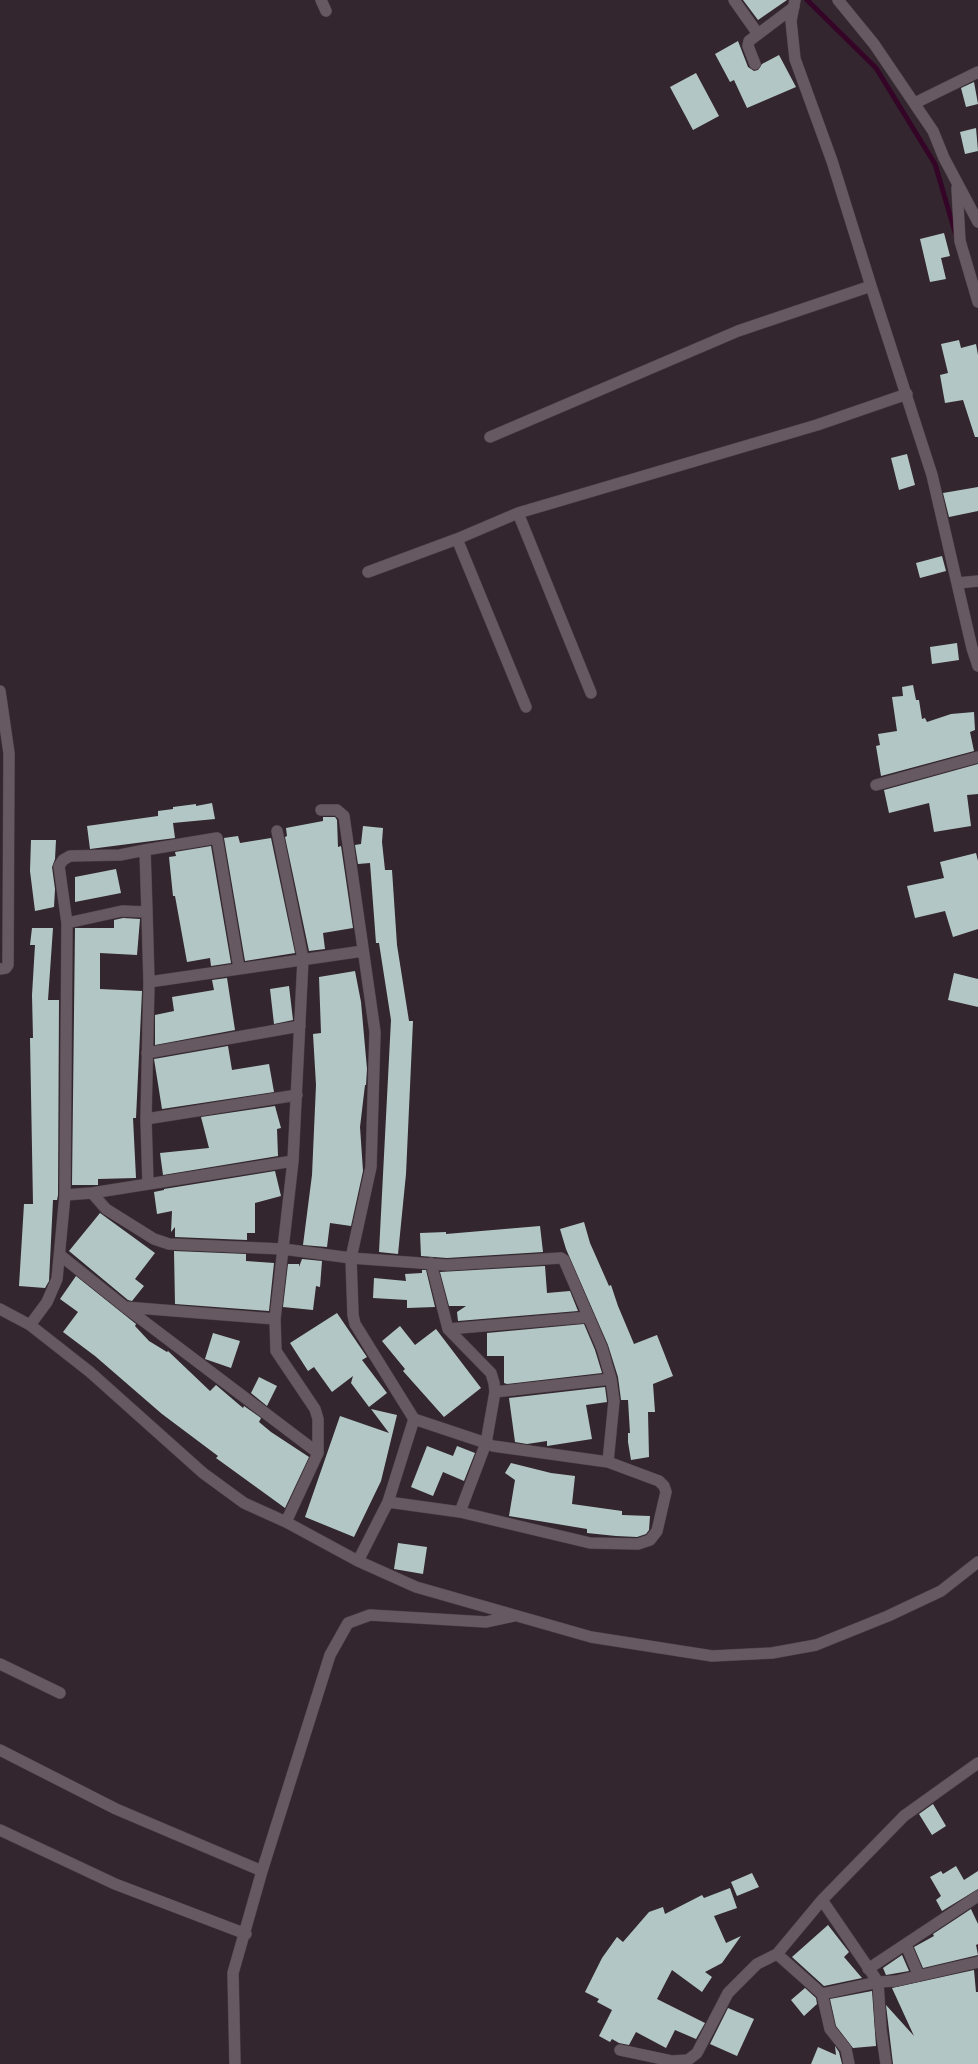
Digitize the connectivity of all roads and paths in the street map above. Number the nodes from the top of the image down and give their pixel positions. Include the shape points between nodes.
1 (321, 0) edge
2 (734, 0) edge
3 (838, 0) edge
4 (794, 3) edge
5 (326, 11) dead end
6 (758, 34) junction
7 (755, 64) dead end
8 (978, 72) edge
9 (914, 103) junction
10 (957, 184) junction
11 (978, 222) edge
12 (871, 286) junction
13 (978, 302) edge
14 (907, 394) junction
15 (490, 437) dead end
16 (518, 513) junction
17 (457, 539) junction
18 (368, 572) dead end
19 (978, 581) edge
20 (958, 583) junction
21 (978, 666) edge
22 (0, 691) edge
23 (591, 693) dead end
24 (526, 707) dead end
25 (978, 757) edge
26 (876, 785) dead end
27 (321, 810) dead end
28 (277, 831) dead end
29 (145, 850) junction
30 (147, 912) junction
31 (67, 924) junction
32 (363, 951) junction
33 (303, 959) junction
34 (238, 968) junction
35 (0, 969) edge
36 (148, 982) junction
37 (300, 1026) junction
38 (147, 1053) junction
39 (297, 1095) junction
40 (146, 1120) junction
41 (293, 1161) junction
42 (148, 1184) junction
43 (92, 1193) junction
44 (65, 1195) junction
45 (283, 1249) junction
46 (60, 1255) junction
47 (351, 1258) junction
48 (431, 1263) junction
49 (125, 1307) junction
50 (0, 1309) edge
51 (589, 1317) junction
52 (275, 1319) junction
53 (30, 1325) junction
54 (448, 1329) junction
55 (611, 1379) junction
56 (495, 1392) junction
57 (414, 1418) junction
58 (486, 1443) junction
59 (318, 1453) junction
60 (608, 1462) junction
61 (388, 1502) junction
62 (460, 1512) junction
63 (286, 1522) junction
64 (358, 1561) junction
65 (978, 1562) edge
66 (516, 1615) junction
67 (0, 1664) edge
68 (60, 1693) dead end
69 (0, 1750) edge
70 (978, 1764) edge
71 (0, 1830) edge
72 (262, 1871) junction
73 (978, 1896) edge
74 (822, 1900) junction
75 (246, 1934) junction
76 (906, 1945) junction
77 (777, 1954) junction
78 (978, 1962) edge
79 (868, 1969) junction
80 (919, 1976) junction
81 (878, 1982) junction
82 (822, 1994) junction
83 (620, 2050) dead end
84 (235, 2064) edge
85 (849, 2064) edge
86 (886, 2064) edge

1 - 5 street
2 - 6 street
3 - 9 street via 874,44
4 - 6 street
4 - 12 street via 791,21 795,59 832,161
6 - 7 street via 749,41 748,46
8 - 9 street
9 - 10 street via 933,131
10 - 11 street
10 - 13 street via 960,241
12 - 14 street
12 - 15 street via 738,331
14 - 16 street via 810,427
14 - 20 street via 932,475
16 - 17 street
16 - 23 street
17 - 18 street
17 - 24 street
19 - 20 street
20 - 21 street
22 - 35 street via 9,753 8,965
25 - 26 street
27 - 32 street via 337,810 344,816
28 - 33 street
29 - 30 street
29 - 31 street via 120,855 70,856 63,860 60,866
29 - 34 street via 217,838
30 - 31 street via 122,911
30 - 36 street
31 - 44 street
32 - 33 street
32 - 47 street via 375,1032 371,1159
33 - 34 street
33 - 37 street
34 - 36 street
36 - 38 street
37 - 38 street
37 - 39 street
38 - 40 street
39 - 40 street
39 - 41 street
40 - 42 street
41 - 42 street
41 - 45 street
42 - 43 street
43 - 44 street
43 - 45 street via 106,1209 154,1239 169,1244
44 - 46 street
45 - 47 street
45 - 52 street
46 - 49 street
46 - 53 street via 57,1279 47,1302
47 - 48 street
47 - 57 street via 355,1324
48 - 51 street via 447,1265 561,1258
48 - 54 street
49 - 52 street
49 - 59 street
50 - 53 street
51 - 54 street
51 - 55 street
52 - 59 street via 278,1356 292,1372 315,1409 318,1419
53 - 63 street via 90,1372 203,1473 244,1503
54 - 56 street via 491,1373
55 - 56 street
55 - 60 street via 614,1401
56 - 58 street
57 - 58 street
57 - 61 street
58 - 60 street
58 - 62 street
59 - 63 street
60 - 62 street via 659,1481 664,1486 666,1492 657,1531 650,1540 638,1544 590,1543
61 - 62 street
61 - 64 street
63 - 64 street
64 - 66 street via 416,1587
65 - 66 street via 941,1591 888,1616 816,1645 772,1652 712,1656 683,1652 591,1637
66 - 72 street via 486,1622 370,1615 348,1623 330,1655
67 - 68 street
69 - 72 street via 116,1809
70 - 74 street via 904,1816
71 - 75 street via 115,1884
72 - 75 street
73 - 76 street
74 - 77 street
74 - 79 street
75 - 84 street via 233,1973
76 - 79 street
76 - 80 street
77 - 82 street
77 - 83 street via 757,1964 728,1993 697,2053 688,2060 672,2061
78 - 80 street
79 - 81 street
80 - 81 street
81 - 82 street
81 - 86 street
82 - 85 street via 830,2029 846,2050

